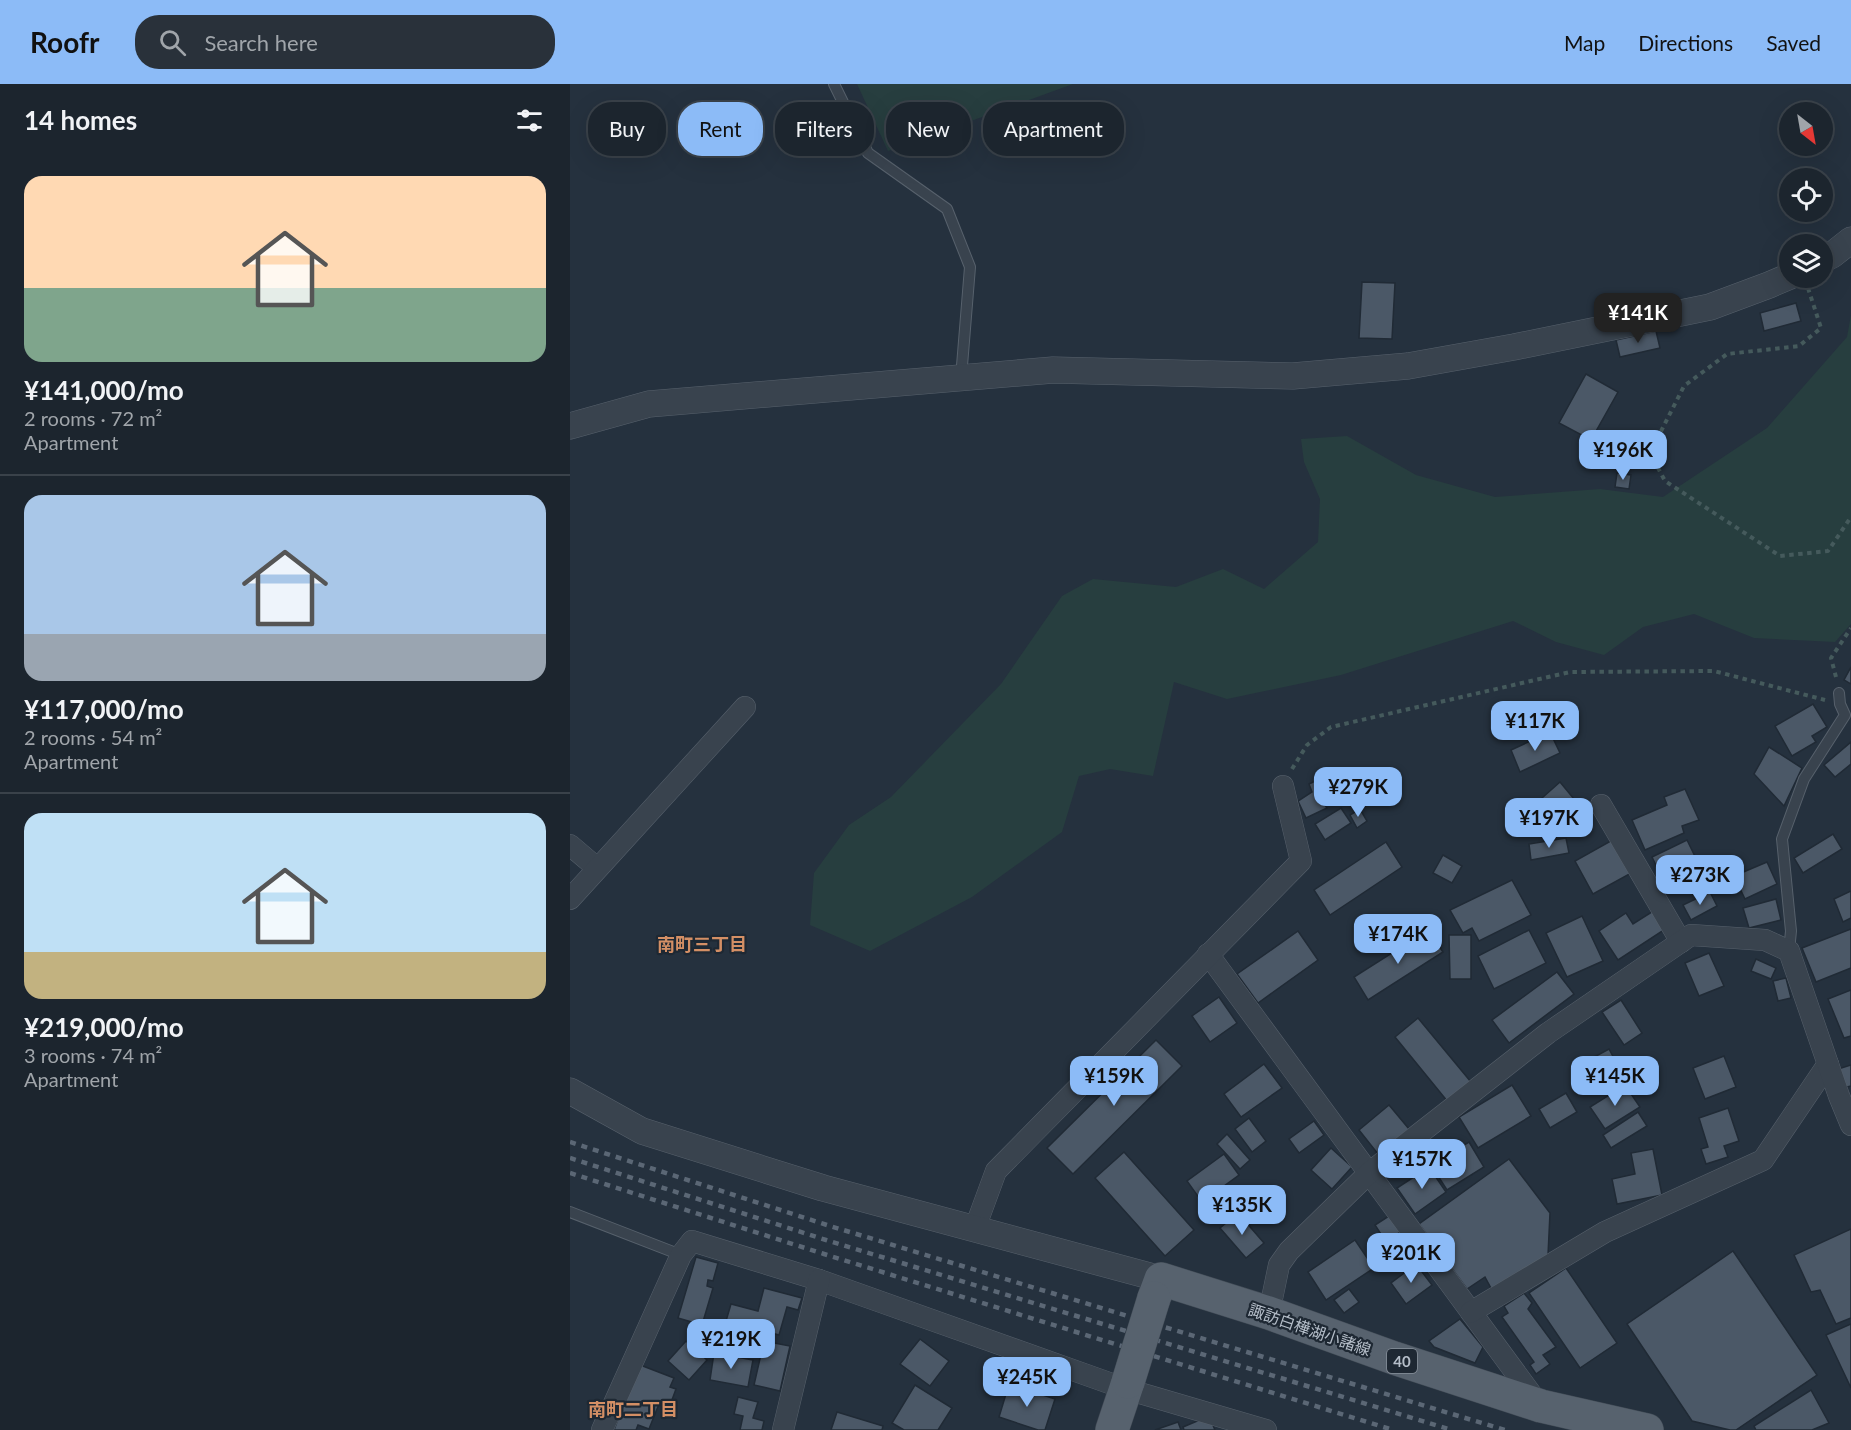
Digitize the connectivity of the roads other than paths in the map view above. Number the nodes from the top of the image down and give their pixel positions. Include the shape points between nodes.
1 (834, 84) edge
2 (1851, 240) edge
3 (1833, 254) edge
4 (1779, 281) edge
5 (962, 378) junction
6 (570, 426) edge
7 (1840, 698) road end
8 (745, 707) dead end
9 (1282, 786) road end
10 (1601, 805) dead end
11 (570, 845) edge
12 (597, 868) junction
13 (570, 899) edge
14 (1681, 942) junction
15 (1789, 951) junction
16 (1208, 954) junction
17 (1828, 1064) junction
18 (570, 1091) edge
19 (1845, 1094) edge
20 (1851, 1125) edge
21 (1369, 1173) junction
22 (570, 1212) edge
23 (975, 1228) junction
24 (681, 1255) junction
25 (819, 1280) junction
26 (1157, 1289) junction
27 (1471, 1312) junction
28 (1269, 1313) junction
29 (1127, 1385) junction
30 (1541, 1406) junction
31 (602, 1430) edge
32 (783, 1430) edge
33 (1112, 1430) edge
34 (1266, 1430) edge
35 (1647, 1430) edge

1 - 5 lane via 868,153 947,209 970,267
2 - 3 street
4 - 5 street via 1710,307 1408,366 1293,376 1053,370
5 - 6 street via 649,404
7 - 15 lane via 1845,715 1804,779 1782,839 1791,931
8 - 12 street
9 - 16 street via 1301,861
10 - 14 street
11 - 12 street
12 - 13 street
14 - 15 street via 1691,935 1765,940
14 - 21 street via 1548,1033
15 - 17 street
16 - 21 street
16 - 23 street via 996,1171
17 - 19 street
17 - 27 street via 1763,1160 1605,1232
18 - 23 street via 642,1131 823,1188
19 - 20 street
21 - 27 street
21 - 28 street via 1289,1251 1279,1265
22 - 24 lane
23 - 26 street
24 - 25 street via 692,1241
24 - 31 street
25 - 29 street
25 - 32 street
26 - 28 main road, 諏訪白樺湖小諸線 / 40
26 - 29 main road, bridge
27 - 30 street
28 - 30 main road, 諏訪白樺湖小諸線 / 40
29 - 33 main road
29 - 34 street
30 - 35 main road, 諏訪白樺湖小諸線 / 40

